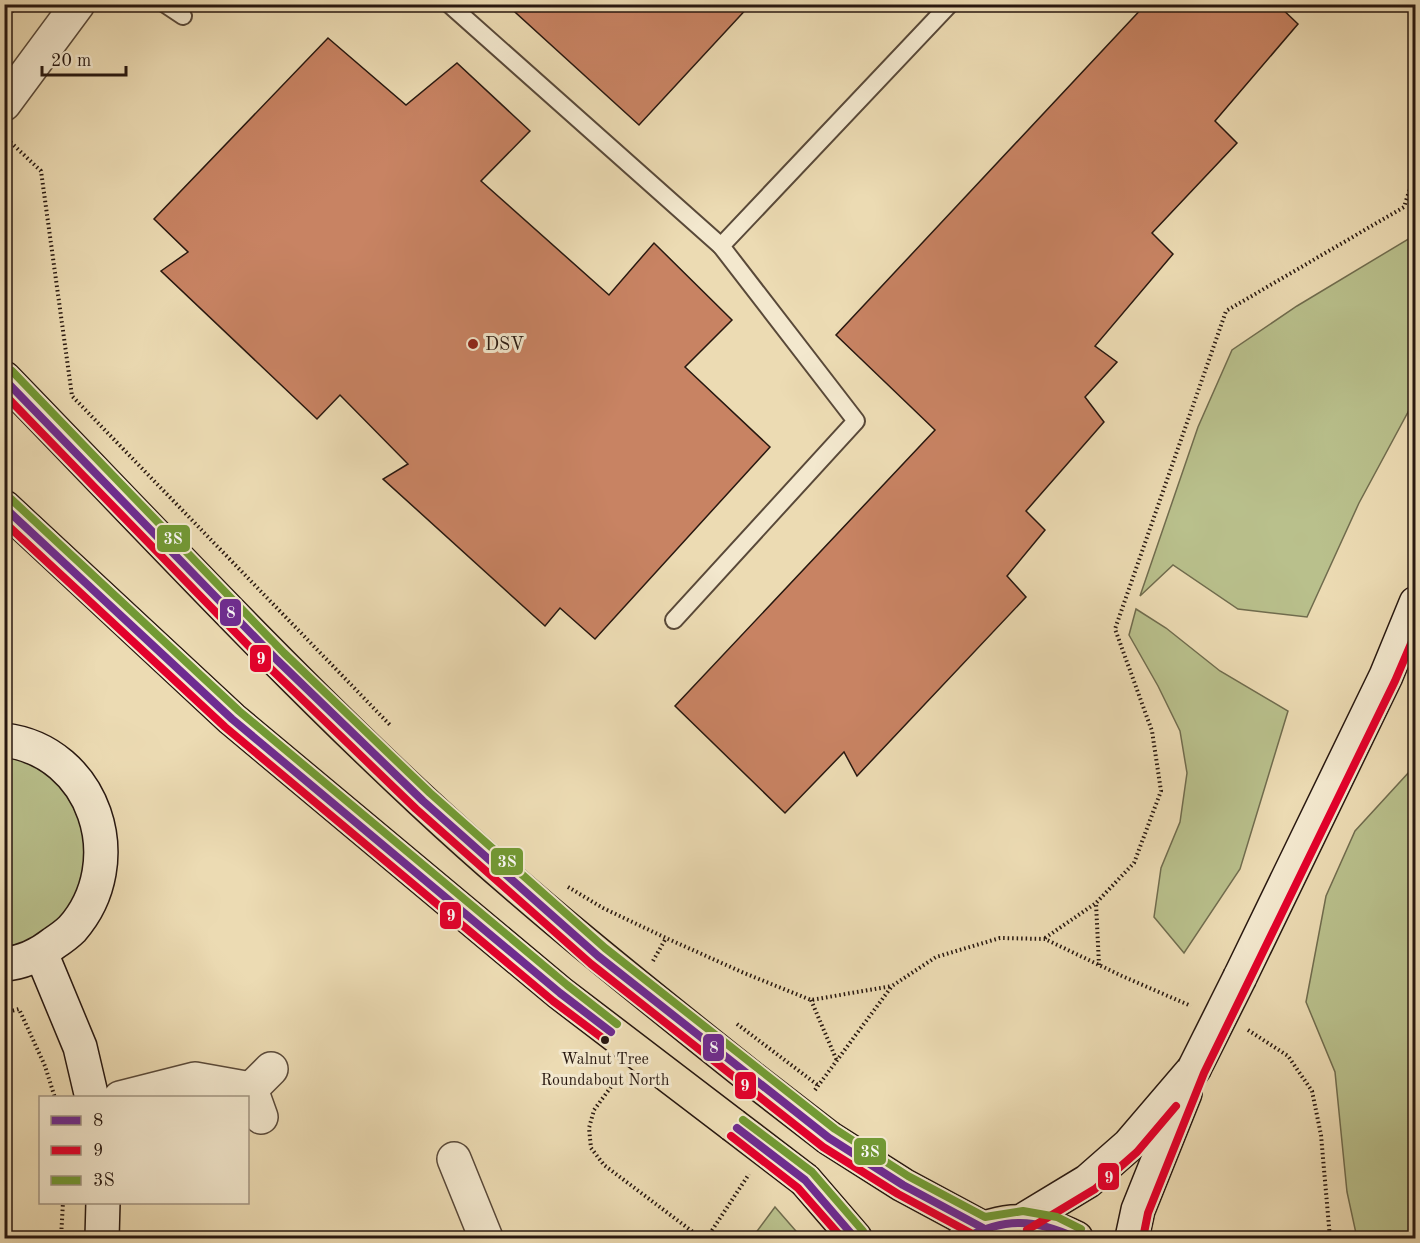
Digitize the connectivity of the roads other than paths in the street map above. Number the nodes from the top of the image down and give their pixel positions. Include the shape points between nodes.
1 (78, 4) edge
2 (165, 4) edge
3 (449, 4) edge
4 (950, 4) edge
5 (183, 16) dead end
6 (4, 104) edge
7 (721, 246) junction
8 (4, 378) edge
9 (4, 507) edge
10 (1416, 603) edge
11 (674, 620) dead end
12 (4, 740) edge
13 (41, 953) junction
14 (4, 964) edge
15 (1194, 1070) junction
16 (261, 1092) dead end
17 (92, 1096) edge
18 (128, 1096) edge
19 (454, 1159) dead end
20 (103, 1204) edge
21 (1022, 1221) junction
22 (974, 1233) edge
23 (102, 1239) edge
24 (486, 1239) edge
25 (855, 1239) edge
26 (1076, 1239) edge
27 (1132, 1239) edge

1 - 6 street
2 - 5 lane
3 - 7 lane
4 - 7 lane
7 - 11 lane via 856,421
8 - 22 highway, bridge via 278,660 423,801 598,956 829,1138
9 - 25 highway, bridge via 232,719 551,985 805,1180
10 - 15 street, bridge via 1386,676
12 - 13 street via 21,742 55,759 82,787 98,822 102,860 93,897 72,930
13 - 14 street
13 - 17 street via 80,1047
15 - 21 street via 1129,1145 1088,1180
15 - 27 street via 1138,1210
16 - 18 street via 195,1079
19 - 24 street
20 - 23 street
21 - 22 highway
21 - 26 highway via 1054,1227

